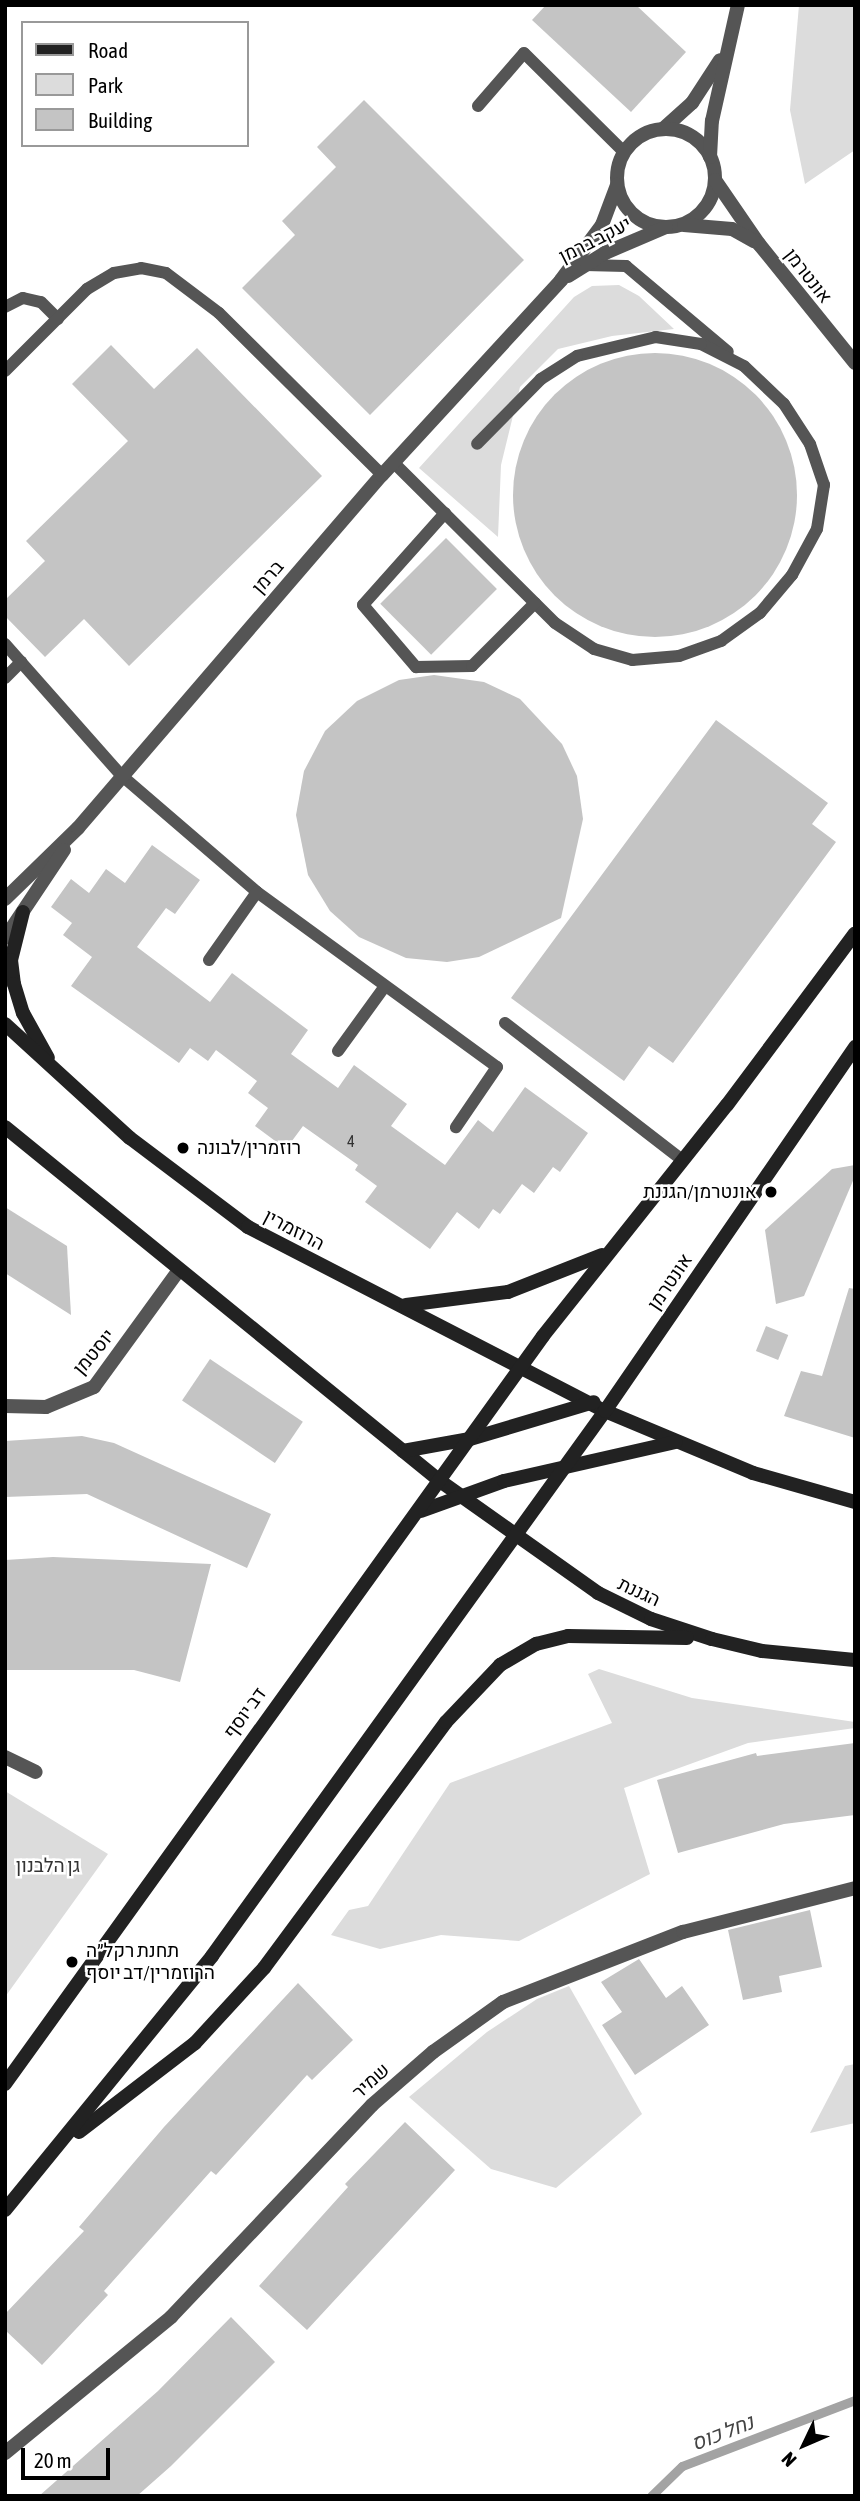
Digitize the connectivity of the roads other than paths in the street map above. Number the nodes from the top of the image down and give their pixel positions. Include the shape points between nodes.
1 (738, 5) edge
2 (728, 46) junction
3 (478, 106) dead end
4 (663, 129) junction
5 (624, 152) junction
6 (710, 157) junction
7 (715, 180) junction
8 (617, 185) junction
9 (674, 226) junction
10 (758, 244) junction
11 (585, 265) junction
12 (561, 280) junction
13 (5, 307) edge
14 (58, 318) junction
15 (855, 363) edge
16 (744, 366) junction
17 (5, 372) edge
18 (477, 444) dead end
19 (393, 461) junction
20 (382, 474) junction
21 (445, 513) junction
22 (535, 603) junction
23 (5, 644) edge
24 (21, 662) junction
25 (5, 678) edge
26 (121, 775) junction
27 (78, 828) junction
28 (257, 892) junction
29 (5, 899) edge
30 (23, 912) junction
31 (855, 933) edge
32 (5, 938) edge
33 (209, 960) dead end
34 (386, 986) junction
35 (505, 1023) dead end
36 (5, 1024) edge
37 (855, 1047) edge
38 (338, 1051) dead end
39 (62, 1080) junction
40 (5, 1126) edge
41 (456, 1128) dead end
42 (681, 1158) junction
43 (606, 1253) junction
44 (179, 1270) junction
45 (405, 1305) junction
46 (520, 1368) junction
47 (616, 1395) junction
48 (590, 1404) junction
49 (5, 1406) edge
50 (606, 1411) junction
51 (470, 1439) junction
52 (676, 1441) junction
53 (402, 1451) junction
54 (567, 1465) junction
55 (440, 1481) junction
56 (458, 1495) junction
57 (855, 1502) edge
58 (416, 1514) junction
59 (516, 1537) junction
60 (712, 1639) junction
61 (855, 1660) edge
62 (5, 1757) edge
63 (36, 1772) dead end
64 (855, 1888) edge
65 (5, 2084) edge
66 (64, 2143) junction
67 (5, 2210) edge
68 (5, 2453) edge

1 - 2 street
2 - 4 street via 692,103
2 - 6 street via 712,121
3 - 5 lane via 524,53
4 - 5 street via 636,139
4 - 6 street via 696,139
5 - 8 street
6 - 7 street
7 - 9 street via 707,206
7 - 10 street, אונטרמן
8 - 9 street via 633,214 648,224
8 - 12 street, יעקב ברמן via 602,225
9 - 10 street, אונטרמן via 732,229
9 - 11 street, יעקב ברמן
10 - 15 street, אונטרמן
11 - 12 street, יעקב ברמן
11 - 16 lane via 625,266
12 - 19 street, ברמן
13 - 14 lane via 23,298 41,302
14 - 17 lane
14 - 20 lane via 87,289 114,273 141,268 166,273 219,313
16 - 18 lane via 690,342 656,337 613,344 577,356 541,379
16 - 22 lane via 784,404 810,444 824,485 817,529 792,575 760,613 721,641 679,656 632,660 594,649
19 - 20 street, ברמן
19 - 21 lane
20 - 26 street, ברמן
21 - 22 lane
21 - 22 lane via 363,605 416,667 472,666
23 - 24 lane
24 - 25 lane
24 - 26 lane
26 - 27 street, ברמן
26 - 28 lane
27 - 29 street, ברמן
27 - 30 street
28 - 33 lane
28 - 34 lane
30 - 32 street
30 - 39 main road via 12,960 14,984 35,1039
31 - 42 main road
34 - 38 lane
34 - 41 lane via 497,1067
35 - 42 lane
36 - 39 main road, הרוזמרין
37 - 47 main road, אונטרמן
39 - 45 main road, הרוזמרין via 209,1201 248,1227
40 - 44 main road
42 - 43 main road
43 - 45 main road via 508,1292
43 - 46 main road
44 - 49 street, יוסטמן via 94,1387 46,1407
44 - 53 main road
45 - 46 main road, הרוזמרין
46 - 48 main road, הרוזמרין
46 - 51 main road, דב יוסף
47 - 48 main road
47 - 50 main road, אונטרמן
48 - 50 main road, הרוזמרין
48 - 51 main road
50 - 52 main road
50 - 54 main road, אונטרמן
51 - 53 main road
51 - 55 main road, דב יוסף
52 - 54 main road
52 - 57 main road via 753,1473
53 - 55 main road
54 - 56 main road
54 - 59 main road, אונטרמן
55 - 56 main road, הגננת
55 - 58 main road, דב יוסף
56 - 58 main road
56 - 59 main road, הגננת
58 - 65 main road, דב יוסף
59 - 60 main road, הגננת via 624,1607
59 - 66 main road via 212,1956
60 - 61 main road, הגננת via 762,1651
60 - 66 main road via 568,1636 536,1644 500,1665 446,1722 256,1977 195,2042 136,2093
62 - 63 street
64 - 68 street, שמיר via 683,1932 503,2002 433,2052 372,2105 171,2317
66 - 67 main road

